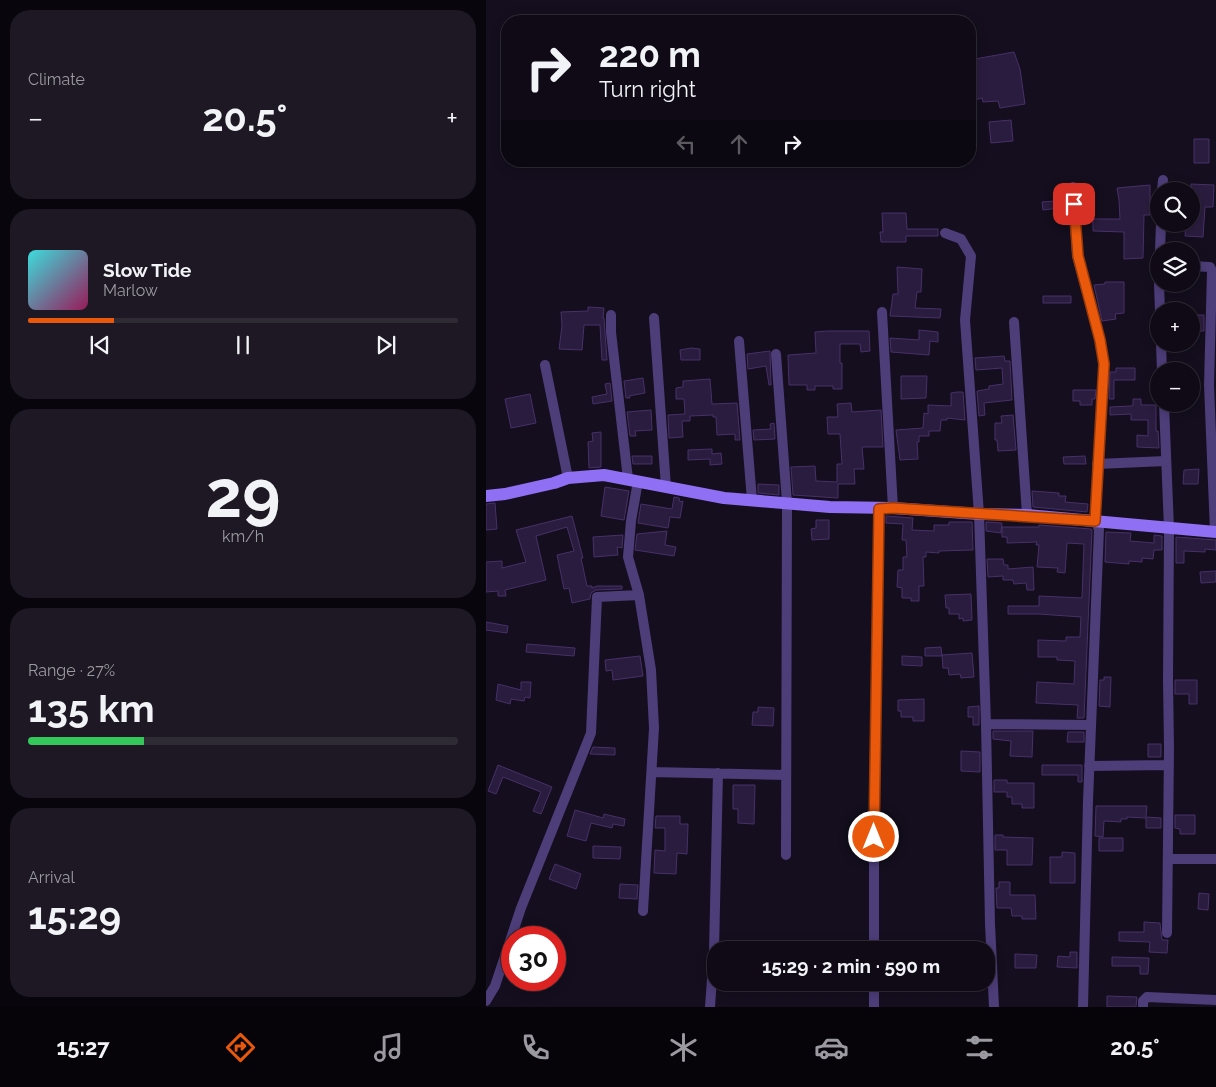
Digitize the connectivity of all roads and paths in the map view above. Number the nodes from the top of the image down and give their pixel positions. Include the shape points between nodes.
1 (1073, 187) dead end
2 (945, 233) dead end
3 (1200, 266) edge
4 (882, 312) dead end
5 (611, 315) dead end
6 (654, 318) dead end
7 (1014, 322) dead end
8 (739, 341) dead end
9 (776, 354) dead end
10 (545, 365) dead end
11 (1164, 412) edge
12 (1166, 461) junction
13 (1097, 464) junction
14 (568, 478) junction
15 (633, 480) junction
16 (666, 487) junction
17 (486, 496) edge
18 (752, 500) junction
19 (787, 503) junction
20 (893, 508) junction
21 (879, 509) junction
22 (979, 514) junction
23 (1027, 516) junction
24 (1095, 521) junction
25 (1169, 528) junction
26 (1215, 532) edge
27 (638, 595) junction
28 (986, 724) junction
29 (1091, 725) junction
30 (1169, 765) junction
31 (1089, 766) junction
32 (652, 772) junction
33 (718, 773) junction
34 (786, 775) junction
35 (786, 856) dead end
36 (1168, 859) junction
37 (1216, 859) edge
38 (643, 911) dead end
39 (1167, 933) dead end
40 (874, 941) edge
41 (874, 991) edge
42 (1216, 1000) edge
43 (486, 1001) edge
44 (710, 1007) edge
45 (874, 1007) edge
46 (994, 1007) edge
47 (1083, 1007) edge
48 (1143, 1007) edge

1 - 13 street via 1078,256 1104,364
2 - 22 street via 961,239 971,256 965,320
3 - 26 street via 1210,267 1212,272 1210,384
4 - 20 street
5 - 15 street
6 - 16 street
7 - 23 street
8 - 18 street
9 - 19 street
10 - 14 street
11 - 12 street
12 - 13 street
12 - 25 street
13 - 24 street
14 - 15 street via 604,475
14 - 17 street
15 - 16 street
15 - 27 street via 628,557
16 - 18 street
18 - 19 street
19 - 21 street
19 - 34 street
20 - 21 street
20 - 22 street
21 - 40 street
22 - 23 street
22 - 28 street
23 - 24 street
24 - 25 street
24 - 29 street via 1099,529
25 - 26 street
25 - 30 street
27 - 32 street via 652,670
27 - 43 street via 597,597 591,733 495,986
28 - 29 street
28 - 46 street
29 - 31 street
30 - 31 street
30 - 36 street
31 - 47 street
32 - 33 street
32 - 38 street
33 - 34 street
33 - 44 street
34 - 35 street
36 - 37 street
36 - 39 street
41 - 45 street
42 - 48 street via 1146,997

